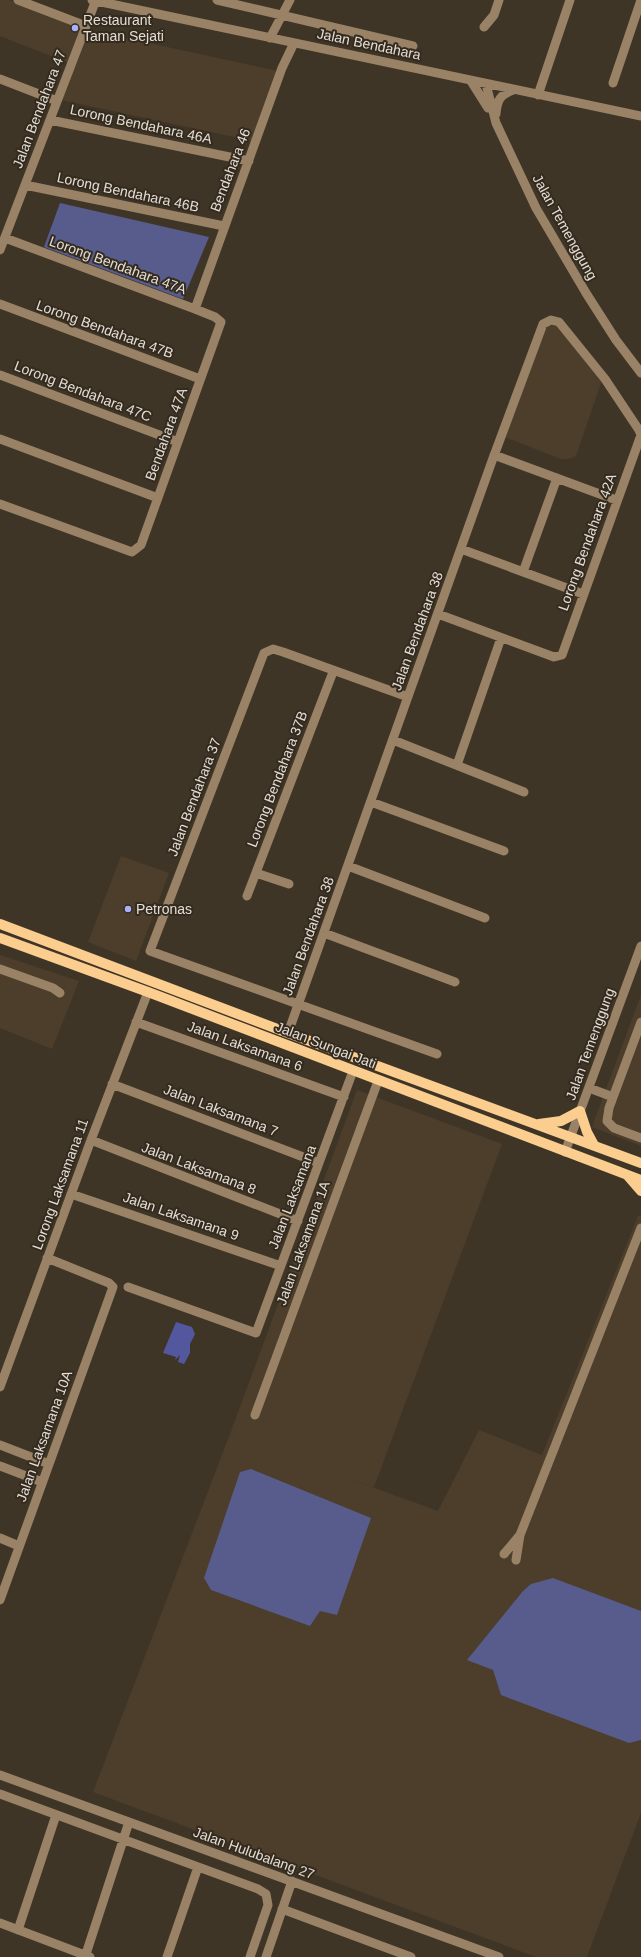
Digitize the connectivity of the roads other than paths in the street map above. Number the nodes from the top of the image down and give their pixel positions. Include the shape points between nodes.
1 (18, 0) edge
2 (95, 0) edge
3 (217, 0) edge
4 (290, 0) edge
5 (499, 0) edge
6 (570, 0) edge
7 (641, 0) edge
8 (284, 14) junction
9 (86, 26) junction
10 (484, 27) dead end
11 (270, 38) junction
12 (294, 43) junction
13 (413, 46) dead end
14 (0, 79) edge
15 (471, 81) junction
16 (613, 83) dead end
17 (486, 84) junction
18 (513, 90) junction
19 (538, 95) junction
20 (57, 101) junction
21 (641, 116) edge
22 (50, 120) junction
23 (496, 123) junction
24 (249, 161) junction
25 (25, 185) junction
26 (224, 226) junction
27 (5, 238) junction
28 (0, 250) edge
29 (0, 304) edge
30 (195, 309) junction
31 (221, 322) joint
32 (641, 373) edge
33 (0, 375) edge
34 (200, 379) junction
35 (641, 435) edge
36 (0, 439) edge
37 (178, 442) junction
38 (494, 455) junction
39 (557, 478) junction
40 (158, 498) junction
41 (616, 500) junction
42 (0, 504) edge
43 (461, 549) junction
44 (523, 572) junction
45 (583, 594) junction
46 (438, 614) junction
47 (501, 638) junction
48 (333, 672) junction
49 (408, 697) junction
50 (393, 740) junction
51 (457, 765) junction
52 (524, 792) dead end
53 (371, 802) junction
54 (504, 851) dead end
55 (348, 866) junction
56 (256, 873) junction
57 (289, 884) dead end
58 (247, 896) dead end
59 (485, 918) dead end
60 (0, 924) edge
61 (324, 933) junction
62 (0, 938) edge
63 (641, 946) edge
64 (0, 969) edge
65 (455, 982) dead end
66 (148, 992) junction
67 (60, 993) dead end
68 (298, 1004) junction
69 (136, 1022) junction
70 (641, 1022) edge
71 (288, 1033) junction
72 (437, 1054) dead end
73 (353, 1071) junction
74 (378, 1081) junction
75 (112, 1084) junction
76 (589, 1088) junction
77 (344, 1096) junction
78 (609, 1096) junction
79 (580, 1111) junction
80 (537, 1125) junction
81 (570, 1136) junction
82 (641, 1138) edge
83 (91, 1140) junction
84 (594, 1145) junction
85 (564, 1152) junction
86 (319, 1163) junction
87 (641, 1163) edge
88 (628, 1176) junction
89 (641, 1180) edge
90 (641, 1191) edge
91 (71, 1194) junction
92 (298, 1221) junction
93 (641, 1228) edge
94 (47, 1258) junction
95 (281, 1266) junction
96 (128, 1287) dead end
97 (0, 1387) edge
98 (255, 1415) dead end
99 (0, 1446) edge
100 (49, 1464) junction
101 (0, 1466) edge
102 (42, 1482) junction
103 (520, 1535) junction
104 (0, 1538) edge
105 (20, 1546) junction
106 (504, 1554) dead end
107 (516, 1560) dead end
108 (0, 1600) edge
109 (0, 1775) edge
110 (0, 1794) edge
111 (56, 1815) junction
112 (129, 1822) junction
113 (123, 1840) junction
114 (198, 1867) junction
115 (292, 1881) junction
116 (282, 1909) junction
117 (0, 1923) edge
118 (18, 1930) junction
119 (87, 1956) edge
120 (167, 1957) edge
121 (250, 1957) edge
122 (266, 1957) edge
123 (411, 1957) edge
124 (499, 1957) edge

1 - 9 street
2 - 9 street, Jalan Bendahara 47
2 - 11 street, Jalan Bendahara
3 - 8 street
4 - 8 street
5 - 10 street via 494,15
6 - 19 street
7 - 16 street
8 - 11 street
8 - 13 street
9 - 20 street, Jalan Bendahara 47
11 - 12 street, Jalan Bendahara
12 - 15 street, Jalan Bendahara
12 - 24 street, Bendahara 46 via 282,68
14 - 20 street
15 - 17 street, Jalan Bendahara
15 - 23 street
17 - 18 street, Jalan Bendahara
17 - 23 street, Jalan Temenggung
18 - 19 street, Jalan Bendahara
18 - 23 street via 500,97 497,102
19 - 21 street, Jalan Bendahara
20 - 22 street, Jalan Bendahara 47
22 - 24 street, Lorong Bendahara 46A
22 - 25 street, Jalan Bendahara 47
23 - 32 street, Jalan Temenggung via 544,221 586,293
24 - 26 street, Bendahara 46
25 - 26 street, Lorong Bendahara 46B
25 - 27 street, Jalan Bendahara 47
26 - 30 street, Bendahara 46
27 - 28 street, Jalan Bendahara 47
27 - 30 street, Lorong Bendahara 47A
29 - 34 street, Lorong Bendahara 47B
30 - 31 street, Lorong Bendahara 47A
31 - 34 street, Bendahara 47A
33 - 37 street, Lorong Bendahara 47C
34 - 37 street, Bendahara 47A
35 - 38 street, Jalan Bendahara 38 via 605,379 559,322 551,320 544,324
35 - 41 street, Lorong Bendahara 42A
36 - 40 street
37 - 40 street, Bendahara 47A
38 - 39 street
38 - 43 street, Jalan Bendahara 38
39 - 41 street
39 - 44 street
40 - 42 street, Bendahara 47A via 141,544 132,552
41 - 45 street, Lorong Bendahara 42A
43 - 44 street
43 - 46 street, Jalan Bendahara 38
44 - 45 street
45 - 47 street, Lorong Bendahara 42A via 562,655 559,657
46 - 47 street
46 - 49 street, Jalan Bendahara 38
47 - 51 street
48 - 49 street via 342,672
48 - 56 street, Lorong Bendahara 37B
48 - 68 street, Jalan Bendahara 37 via 273,650 264,653 150,951
49 - 50 street, Jalan Bendahara 38
50 - 51 street
50 - 53 street, Jalan Bendahara 38
51 - 52 street
53 - 54 street
53 - 55 street, Jalan Bendahara 38
55 - 59 street
55 - 61 street, Jalan Bendahara 38
56 - 57 street
56 - 58 street, Lorong Bendahara 37B
60 - 71 main road, Jalan Sungai Jati
61 - 65 street
61 - 68 street, Jalan Bendahara 38
62 - 66 main road, Jalan Sungai Jati
63 - 76 street, Jalan Temenggung
64 - 67 street via 53,988
66 - 69 street, Lorong Laksamana 11
66 - 73 main road, Jalan Sungai Jati
68 - 71 street, Jalan Bendahara 38
68 - 72 street
69 - 75 street, Lorong Laksamana 11
69 - 77 street, Jalan Laksamana 6
70 - 78 street
71 - 80 main road, Jalan Sungai Jati
73 - 74 main road, Jalan Sungai Jati
73 - 77 street, Jalan Laksamana
74 - 85 main road, Jalan Sungai Jati
74 - 98 street, Jalan Laksamana 1A
75 - 83 street, Lorong Laksamana 11
75 - 86 street, Jalan Laksamana 7
76 - 78 street
76 - 79 street, Jalan Temenggung
77 - 86 street, Jalan Laksamana
78 - 82 street via 607,1121 614,1128
79 - 80 main road via 561,1122
79 - 81 street, Jalan Temenggung
79 - 84 main road
80 - 81 main road, Jalan Sungai Jati
81 - 84 main road, Jalan Sungai Jati
81 - 85 street, Jalan Temenggung
83 - 91 street, Lorong Laksamana 11
83 - 92 street, Jalan Laksamana 8
84 - 87 main road, Jalan Sungai Jati
85 - 88 main road, Jalan Sungai Jati
86 - 92 street, Jalan Laksamana
88 - 89 main road, Jalan Sungai Jati
88 - 90 main road
91 - 94 street, Lorong Laksamana 11
91 - 95 street, Jalan Laksamana 9
92 - 95 street, Jalan Laksamana
93 - 103 street
94 - 97 street, Lorong Laksamana 11
94 - 100 street, Jalan Laksamana 10A via 110,1283 113,1287
95 - 96 street, Jalan Laksamana via 256,1333
99 - 100 street
100 - 102 street, Jalan Laksamana 10A
101 - 102 street
102 - 105 street, Jalan Laksamana 10A
103 - 106 street
103 - 107 street
104 - 105 street
105 - 108 street, Jalan Laksamana 10A
109 - 112 street, Jalan Hulubalang 27
110 - 111 street
111 - 113 street
111 - 118 street
112 - 113 street
112 - 115 street, Jalan Hulubalang 27
113 - 114 street
113 - 119 street
114 - 120 street
114 - 121 street via 266,1894 268,1906
115 - 116 street
115 - 124 street, Jalan Hulubalang 27
116 - 122 street
116 - 123 street
117 - 118 street
118 - 119 street

